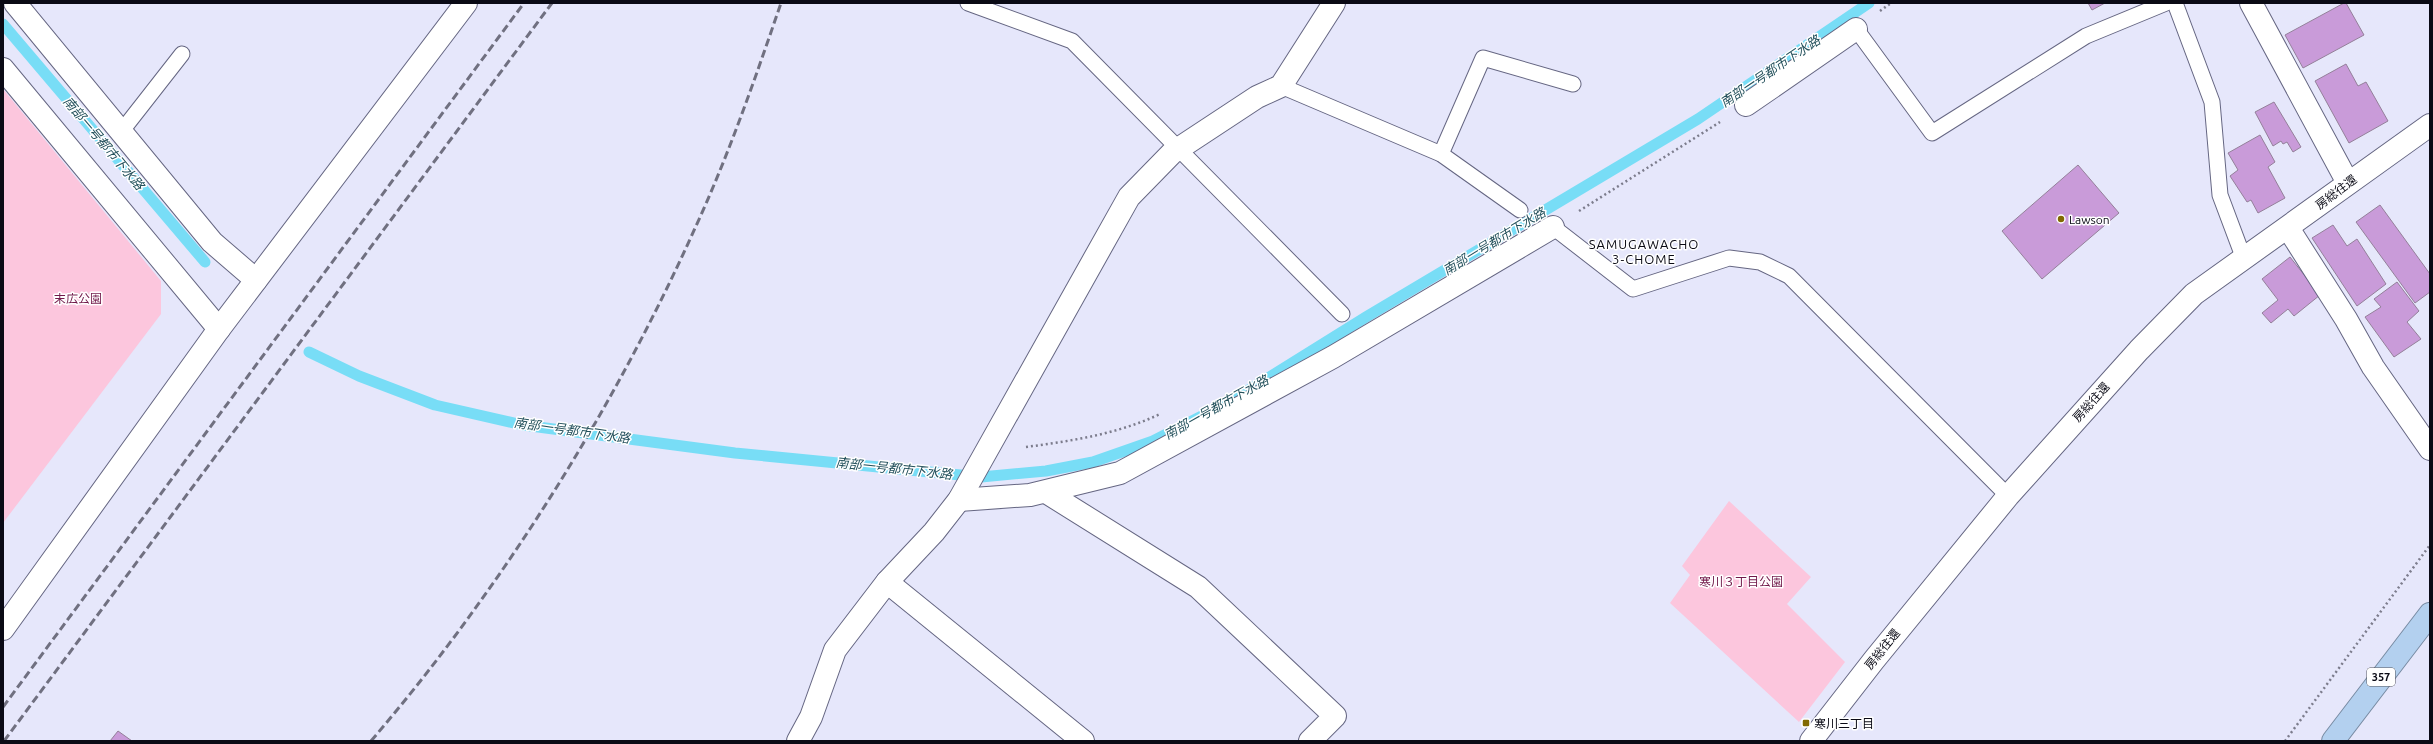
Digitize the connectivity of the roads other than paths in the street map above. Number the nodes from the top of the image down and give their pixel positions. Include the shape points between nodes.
1 (15, 3) edge
2 (466, 3) edge
3 (968, 3) edge
4 (1334, 3) edge
5 (2166, 3) edge
6 (2174, 3) edge
7 (2251, 3) edge
8 (1856, 29) joint
9 (182, 54) dead end
10 (3, 69) edge
11 (1573, 84) dead end
12 (1281, 86) junction
13 (1746, 106) road end
14 (2430, 125) edge
15 (121, 132) junction
16 (1178, 149) junction
17 (1441, 154) junction
18 (2348, 182) junction
19 (1520, 210) dead end
20 (1553, 227) joint
21 (2288, 228) junction
22 (2244, 259) junction
23 (256, 280) junction
24 (1342, 314) dead end
25 (219, 329) junction
26 (2430, 449) edge
27 (1046, 492) junction
28 (962, 494) junction
29 (2008, 496) junction
30 (887, 582) junction
31 (9, 607) edge
32 (2430, 614) edge
33 (3, 629) edge
34 (798, 741) edge
35 (1083, 741) edge
36 (1310, 741) edge
37 (1812, 741) edge
38 (2333, 741) edge

1 - 15 street
2 - 23 street
3 - 16 lane via 1072,41
4 - 12 street
5 - 8 lane via 2086,36 1932,133
6 - 22 lane via 2212,102 2220,195
7 - 18 street
8 - 13 street
9 - 15 lane
10 - 25 street
11 - 17 lane via 1483,58
12 - 16 street via 1257,97
12 - 17 lane
14 - 18 street, 房総往還
15 - 23 street via 212,242
16 - 24 lane
16 - 28 street via 1129,197
17 - 19 lane
18 - 21 street, 房総往還
20 - 27 street via 1333,357 1189,437 1120,473
20 - 29 lane via 1633,289 1729,258 1760,262 1789,276
21 - 22 street, 房総往還
21 - 26 street via 2346,319 2373,367
22 - 29 street, 房総往還 via 2188,300 2139,350
23 - 25 street
25 - 31 street
27 - 28 street via 1030,495
27 - 36 street via 1198,587 1336,716
28 - 30 street via 934,532
29 - 37 street, 房総往還 via 1874,660
30 - 34 street via 835,650 811,717
30 - 35 street
31 - 33 street
32 - 38 highway, 357

